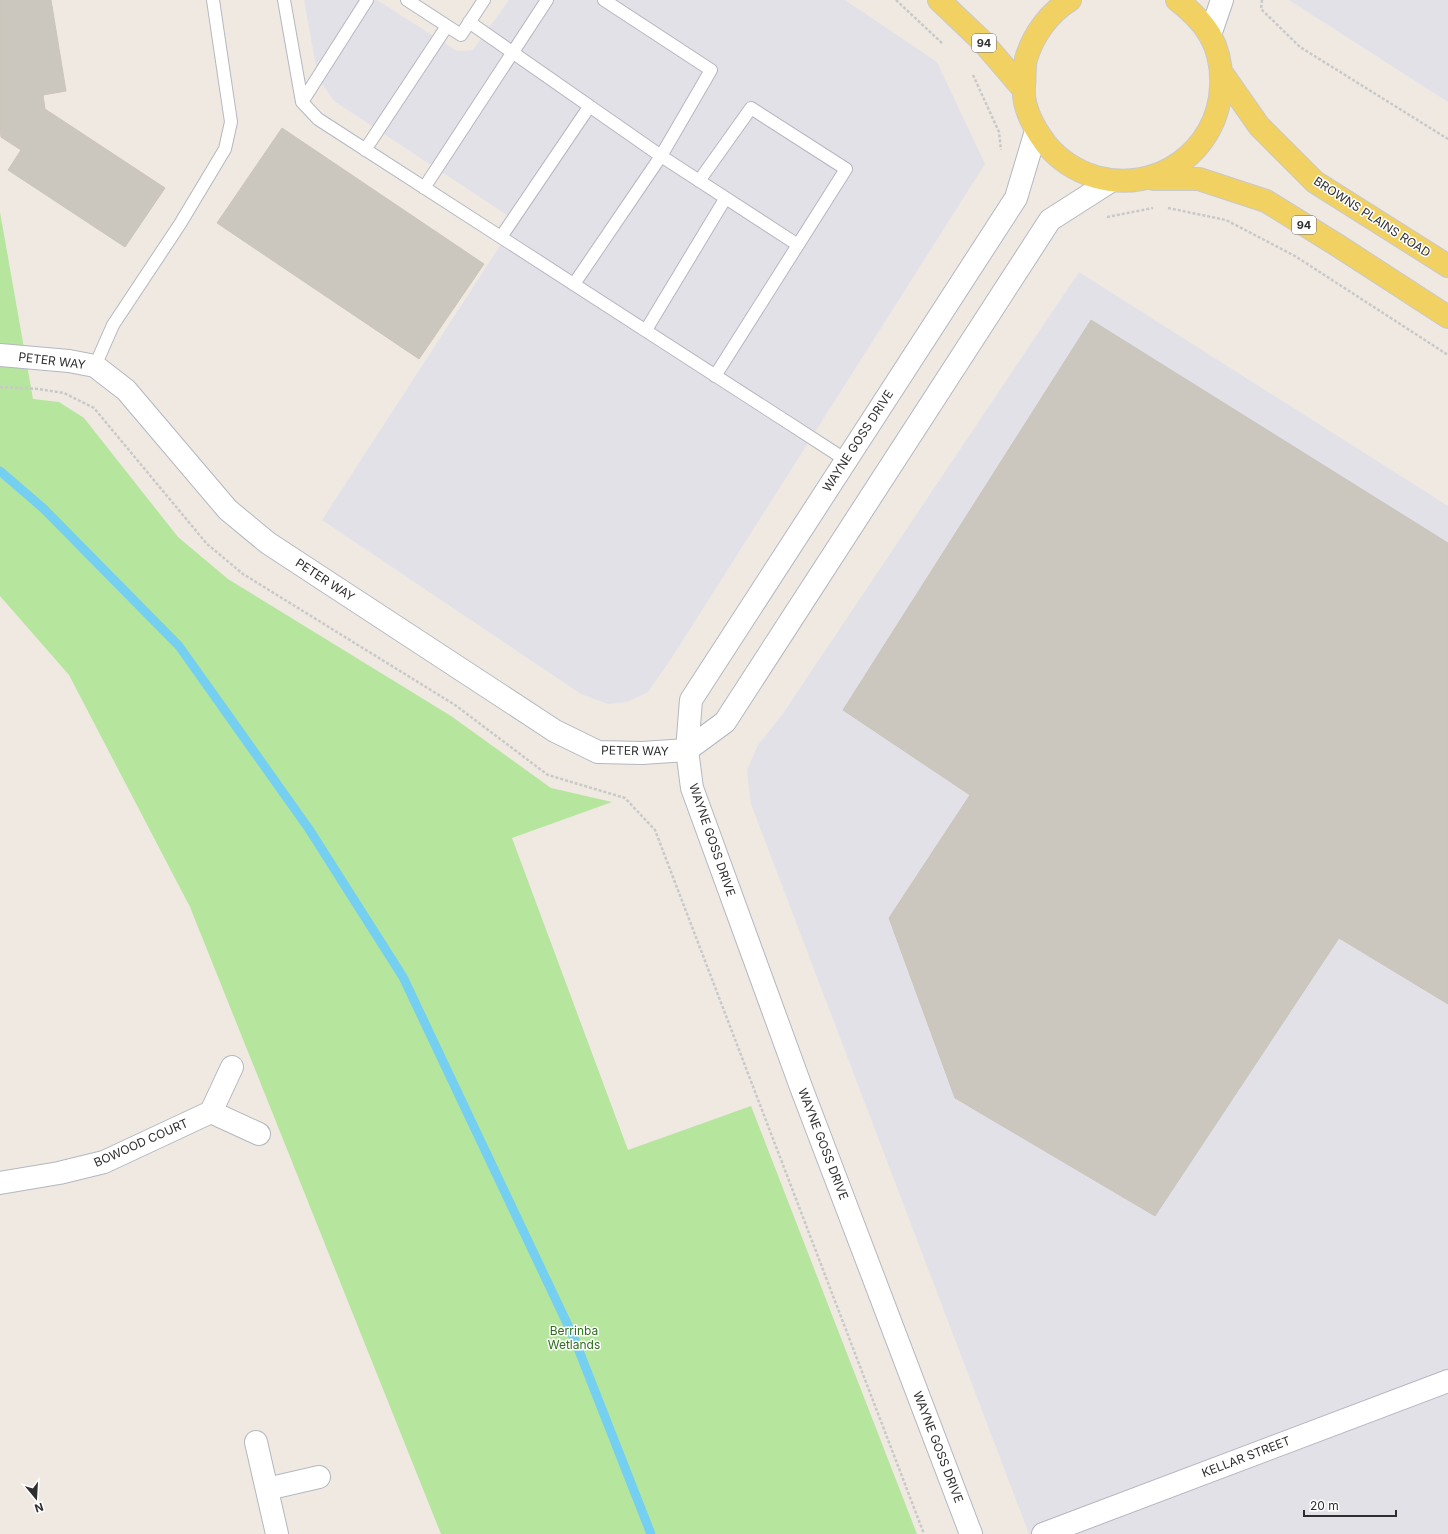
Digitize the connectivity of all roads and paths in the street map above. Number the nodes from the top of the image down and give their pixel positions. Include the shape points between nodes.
1 (213, 0) edge
2 (284, 0) edge
3 (367, 0) edge
4 (407, 0) edge
5 (484, 0) edge
6 (548, 0) edge
7 (604, 0) edge
8 (896, 0) edge
9 (940, 0) edge
10 (1070, 0) edge
11 (1177, 0) edge
12 (1222, 0) edge
13 (1262, 0) edge
14 (469, 22) junction
15 (447, 26) junction
16 (1210, 35) junction
17 (945, 46) dead end
18 (513, 53) junction
19 (972, 72) dead end
20 (1222, 73) junction
21 (1024, 90) junction
22 (302, 102) junction
23 (589, 107) junction
24 (1036, 131) junction
25 (1448, 139) edge
26 (365, 150) junction
27 (1001, 153) dead end
28 (661, 156) junction
29 (1144, 179) junction
30 (1111, 181) junction
31 (699, 182) junction
32 (424, 188) junction
33 (725, 199) junction
34 (1159, 206) dead end
35 (1167, 208) dead end
36 (1102, 220) dead end
37 (501, 237) junction
38 (798, 245) junction
39 (1448, 266) edge
40 (574, 284) junction
41 (1448, 317) edge
42 (646, 330) junction
43 (0, 355) edge
44 (1448, 355) edge
45 (95, 366) junction
46 (715, 376) junction
47 (846, 460) junction
48 (687, 750) junction
49 (625, 798) dead end
50 (232, 1068) dead end
51 (211, 1112) junction
52 (259, 1134) dead end
53 (0, 1184) edge
54 (1448, 1381) edge
55 (256, 1442) dead end
56 (319, 1477) dead end
57 (267, 1489) junction
58 (277, 1534) edge
59 (924, 1534) edge
60 (971, 1534) edge
61 (1043, 1534) edge

1 - 45 lane via 231,122 225,149 114,325
2 - 22 lane
3 - 22 lane
4 - 15 lane
5 - 14 lane
6 - 18 lane
7 - 28 lane via 712,70
8 - 17 path
9 - 21 main road, 94 via 982,41
10 - 21 main road, 94 via 1058,8 1038,31 1026,60
11 - 16 main road, 94 via 1195,14
12 - 16 street
13 - 25 path via 1261,9 1300,47
14 - 15 lane via 461,35
14 - 18 lane
15 - 26 lane
16 - 20 main road, 94 via 1218,53
18 - 23 lane
18 - 32 lane
19 - 27 path via 999,132
20 - 29 main road, 94 via 1220,102 1216,115 1211,128 1194,152 1171,169
20 - 39 main road, BROWNS PLAINS ROAD / 94 via 1259,126 1315,182
21 - 24 main road, 94 via 1028,111
22 - 26 lane via 318,119
23 - 28 lane
23 - 37 lane
24 - 30 main road, 94 via 1055,155 1082,172
24 - 47 street, WAYNE GOSS DRIVE via 1016,198
26 - 32 lane
28 - 31 lane
28 - 40 lane
29 - 30 main road, 94
29 - 41 main road, 94 via 1199,179 1266,201
30 - 48 street via 1050,220 725,722
31 - 33 lane
31 - 38 lane via 751,108 846,169
32 - 37 lane
33 - 38 lane
33 - 42 lane
34 - 36 path
35 - 44 path via 1226,220 1295,256
37 - 40 lane
38 - 46 lane
40 - 42 lane
42 - 46 lane
43 - 45 street, PETER WAY via 69,360
45 - 48 street, PETER WAY via 126,390 228,510 268,543 555,731 598,752
46 - 47 lane
47 - 48 street, WAYNE GOSS DRIVE via 691,700
48 - 60 street, WAYNE GOSS DRIVE via 692,788 801,1087
49 - 59 path via 655,830
50 - 51 street
51 - 52 street
51 - 53 street, BOWOOD COURT via 104,1162
54 - 61 street, KELLAR STREET
55 - 57 street
56 - 57 street
57 - 58 street

